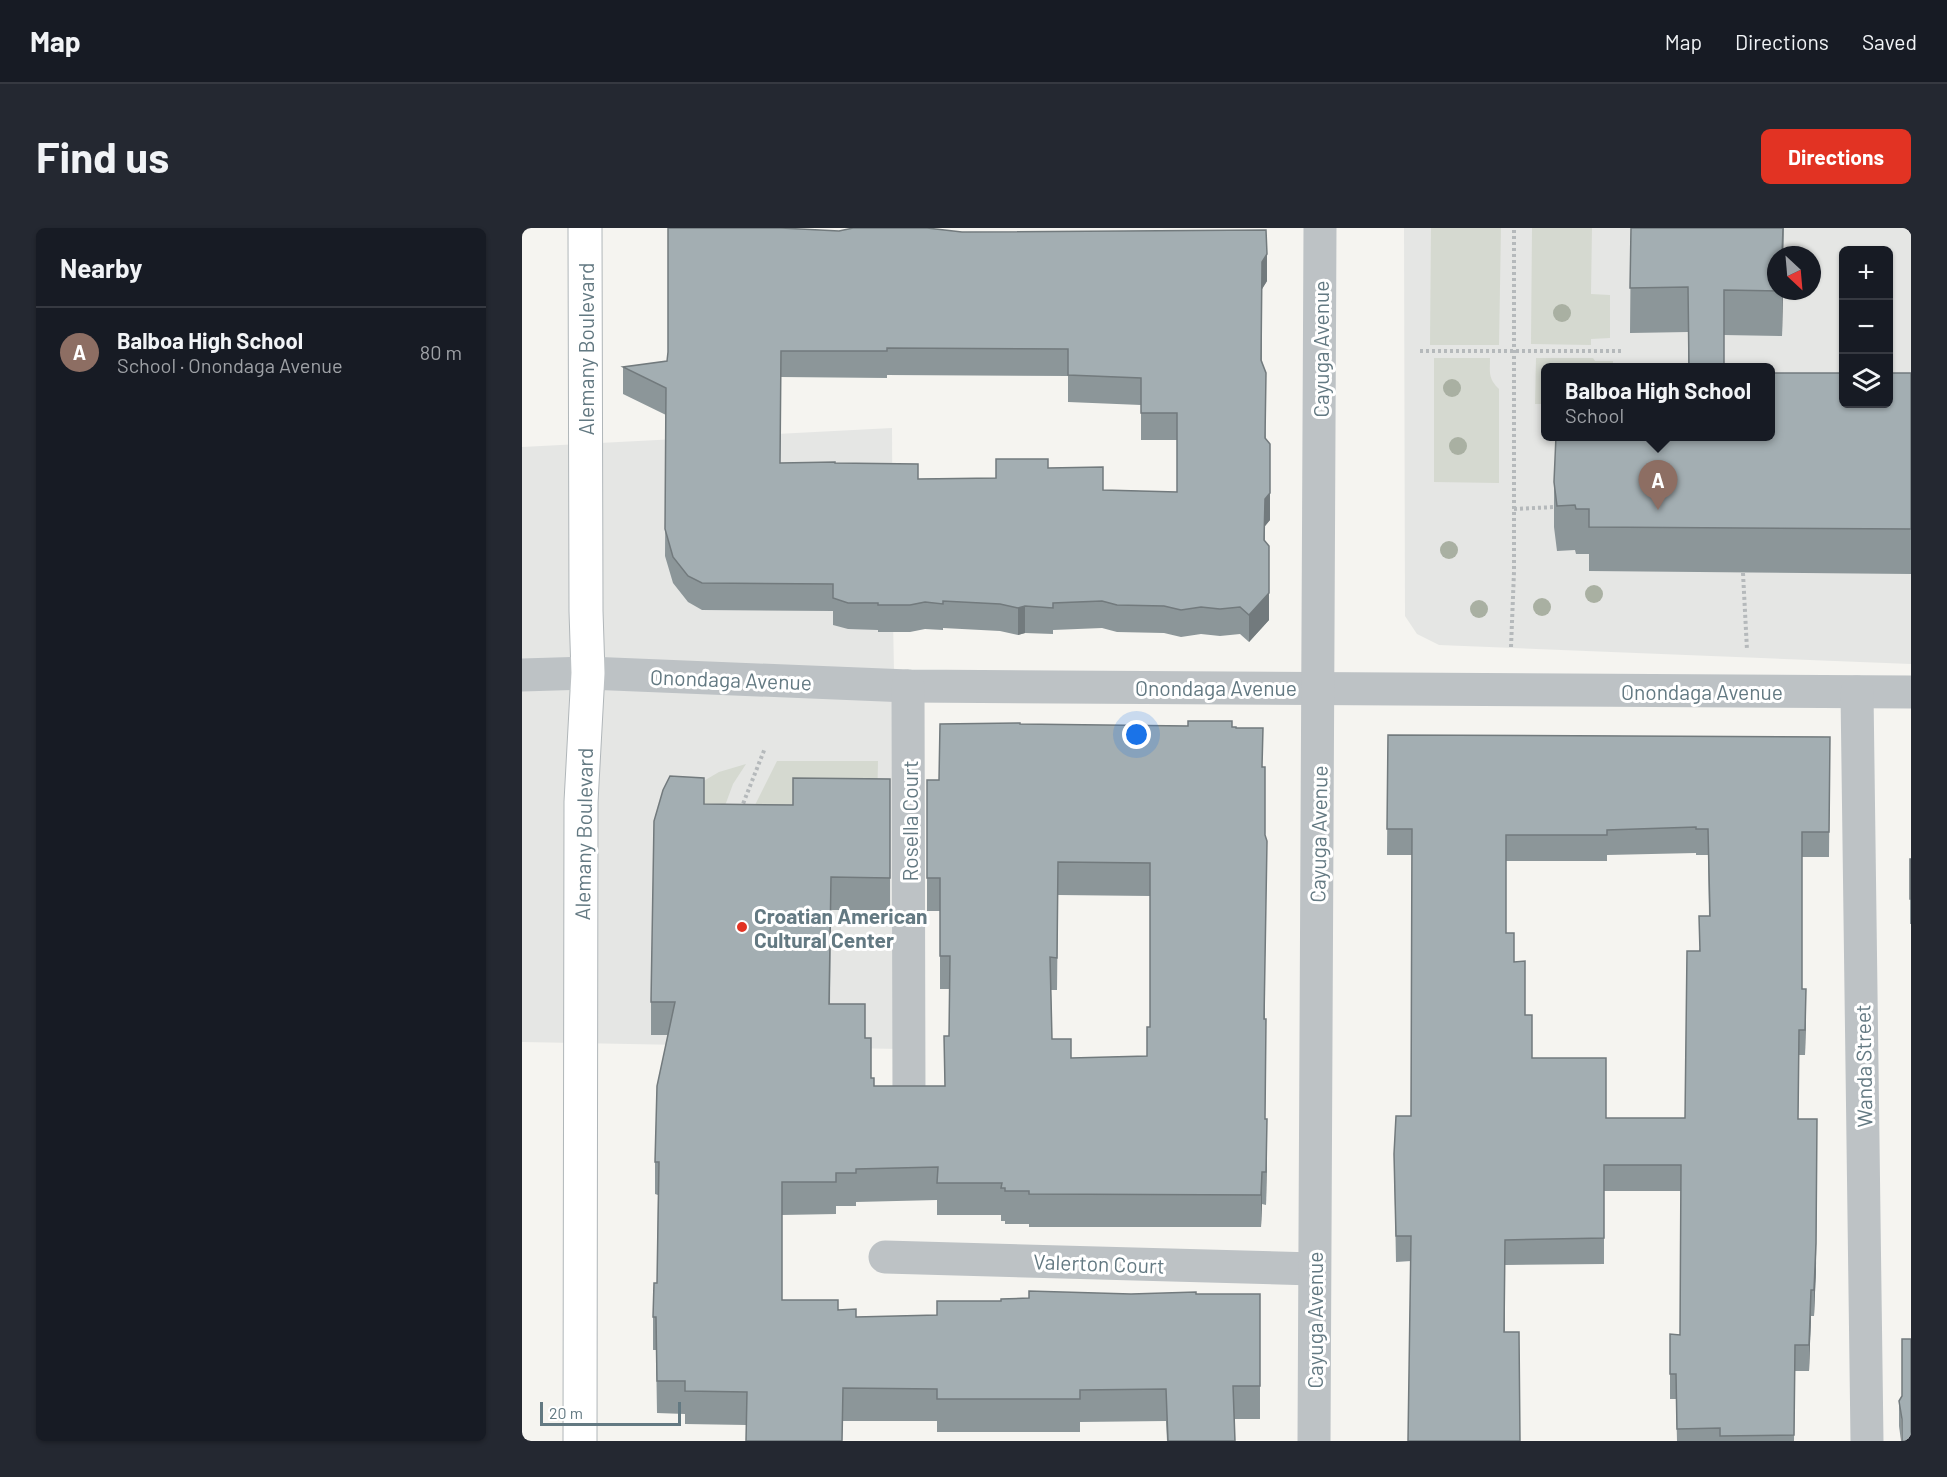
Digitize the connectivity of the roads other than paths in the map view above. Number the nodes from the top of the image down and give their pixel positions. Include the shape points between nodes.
1 (585, 228) edge
2 (1320, 228) edge
3 (588, 673) junction
4 (522, 675) edge
5 (908, 686) junction
6 (1318, 688) junction
7 (1857, 692) junction
8 (1911, 692) edge
9 (909, 1101) edge
10 (885, 1257) dead end
11 (1314, 1269) junction
12 (580, 1441) edge
13 (1314, 1441) edge
14 (1867, 1441) edge

1 - 3 main road, Alemany Boulevard
2 - 6 street, Cayuga Avenue
3 - 4 street, Onondaga Avenue
3 - 5 street, Onondaga Avenue
3 - 12 main road, Alemany Boulevard via 580,802
5 - 6 street, Onondaga Avenue
5 - 9 street, Rosella Court
6 - 7 street, Onondaga Avenue
6 - 11 street, Cayuga Avenue
7 - 8 street, Onondaga Avenue
7 - 14 street, Wanda Street
10 - 11 street, Valerton Court
11 - 13 street, Cayuga Avenue

